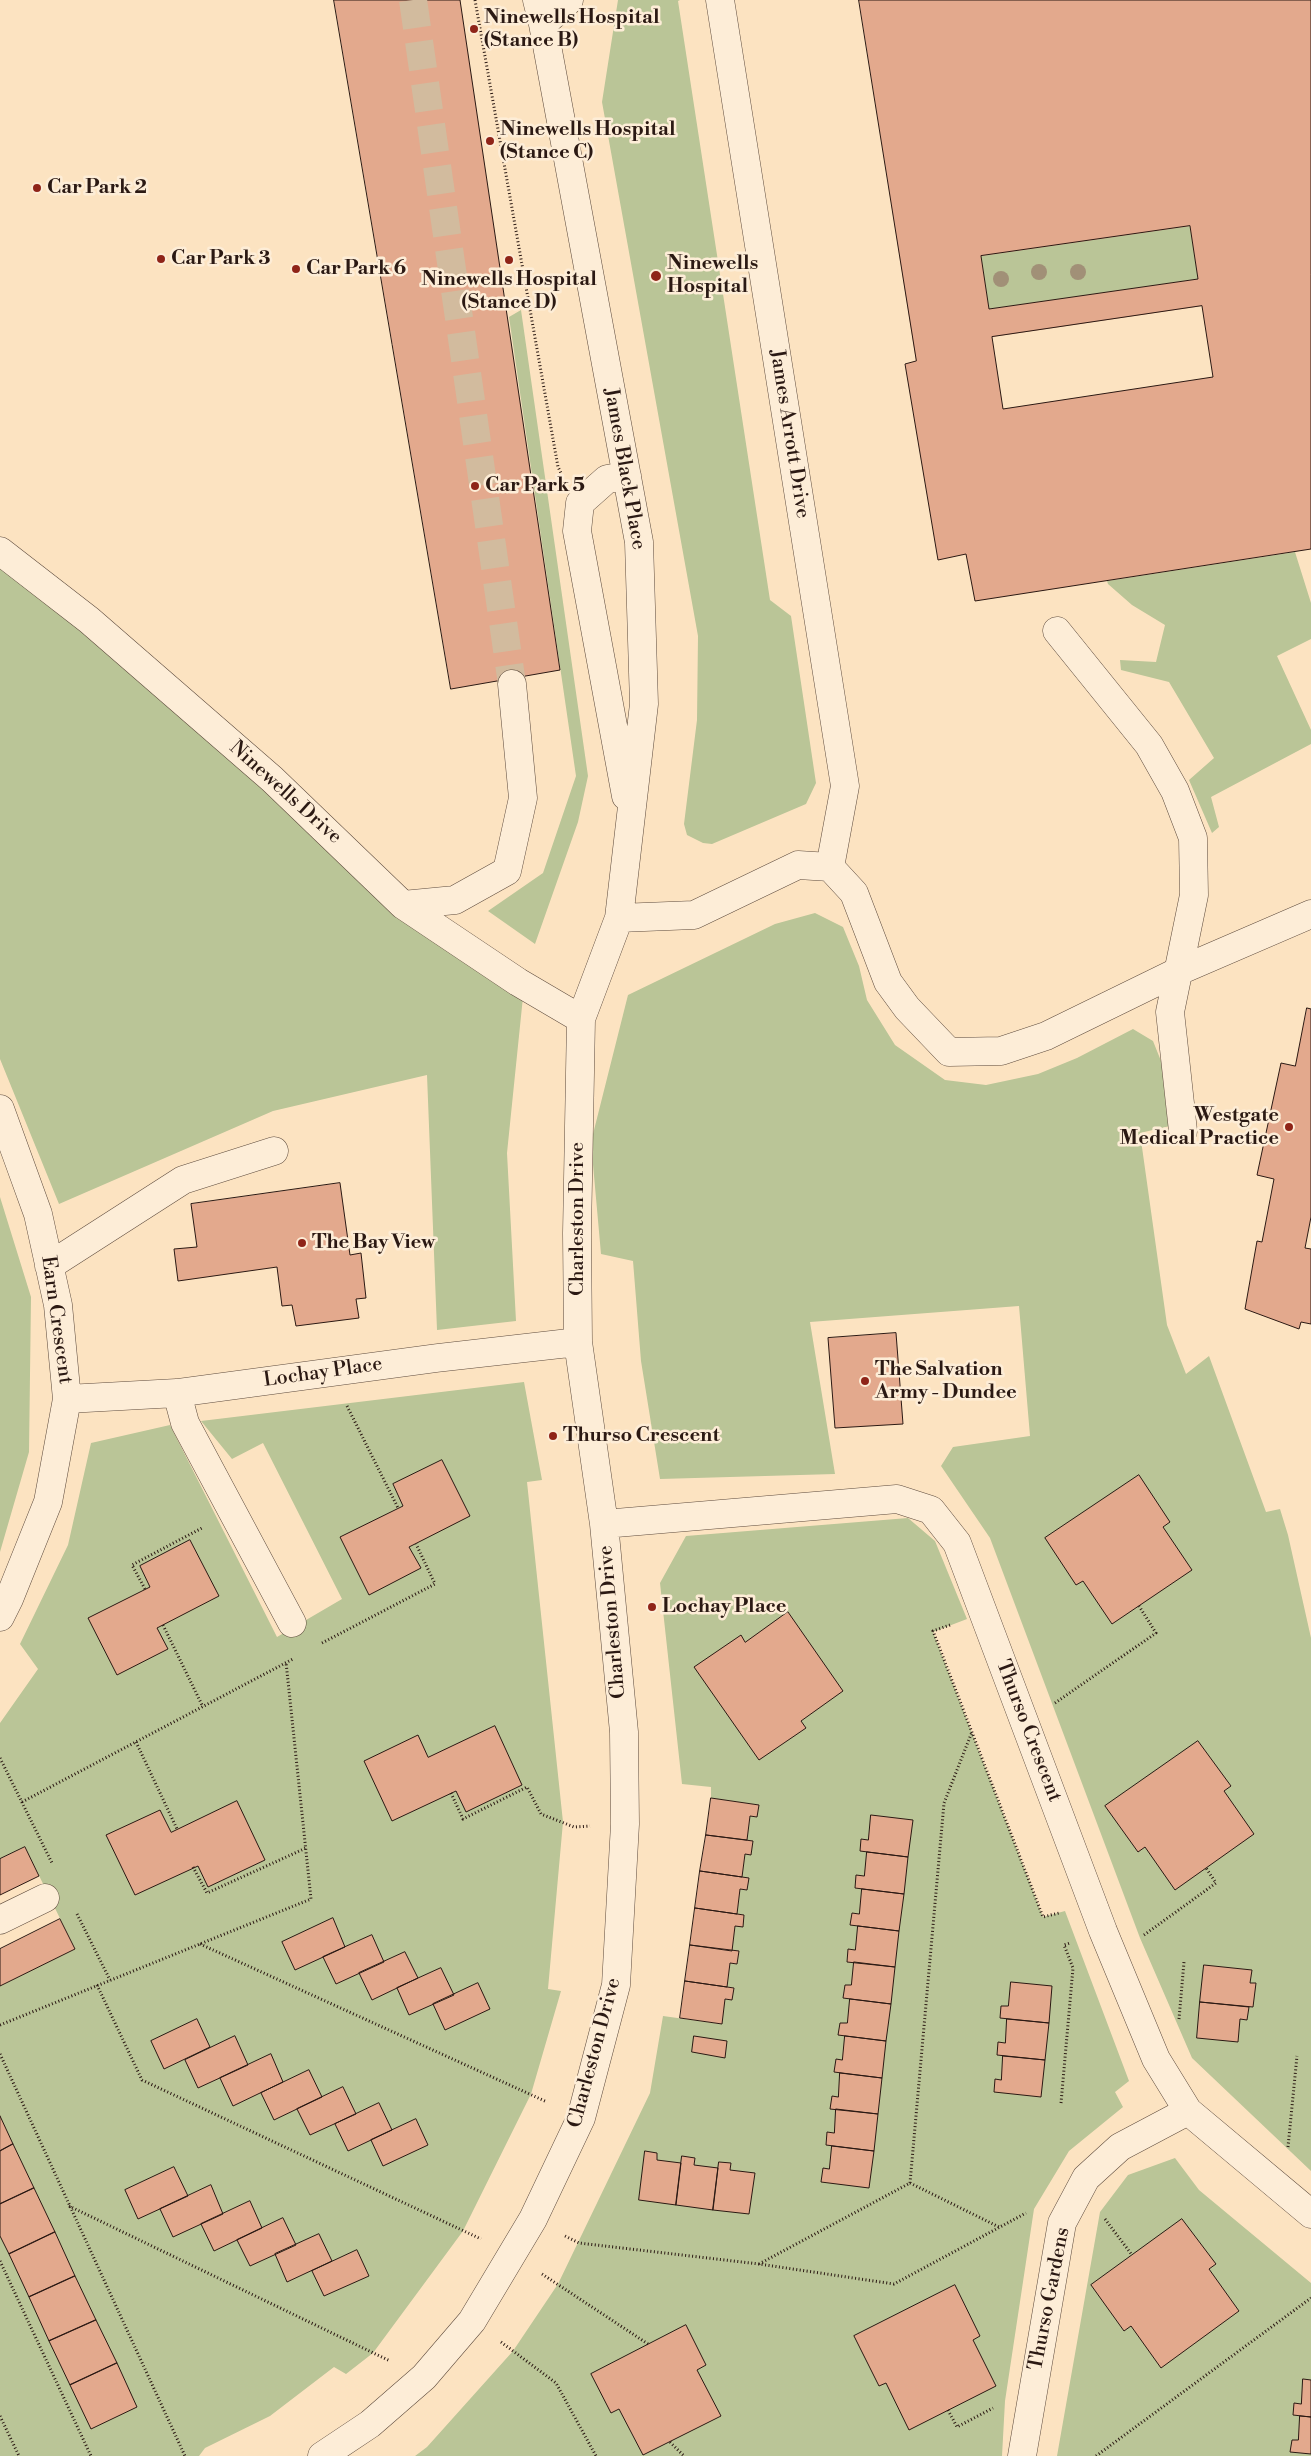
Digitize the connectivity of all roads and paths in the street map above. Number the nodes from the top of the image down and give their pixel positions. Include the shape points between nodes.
1 (475, 0) edge
2 (569, 0) edge
3 (720, 0) edge
4 (540, 12) edge
5 (627, 476) junction
6 (580, 504) junction
7 (0, 552) edge
8 (1057, 632) dead end
9 (512, 684) tunnel mouth
10 (630, 817) junction
11 (830, 867) junction
12 (404, 905) junction
13 (1311, 914) edge
14 (619, 918) junction
15 (1179, 971) junction
16 (581, 1019) junction
17 (0, 1109) edge
18 (1183, 1131) dead end
19 (274, 1151) dead end
20 (49, 1266) junction
21 (578, 1342) junction
22 (347, 1370) junction
23 (177, 1393) junction
24 (67, 1399) junction
25 (398, 1508) dead end
26 (234, 1513) junction
27 (604, 1524) junction
28 (416, 1544) dead end
29 (145, 1590) dead end
30 (3, 1603) edge
31 (1139, 1606) dead end
32 (983, 1613) junction
33 (292, 1624) dead end
34 (162, 1625) dead end
35 (321, 1644) dead end
36 (295, 1658) dead end
37 (286, 1662) junction
38 (203, 1707) junction
39 (1025, 1722) junction
40 (972, 1732) junction
41 (136, 1742) junction
42 (451, 1793) dead end
43 (22, 1802) dead end
44 (625, 1824) junction
45 (177, 1829) dead end
46 (306, 1848) junction
47 (194, 1868) dead end
48 (1206, 1868) dead end
49 (45, 1898) dead end
50 (1094, 1904) junction
51 (0, 1920) edge
52 (1107, 1940) junction
53 (199, 1944) junction
54 (97, 1986) junction
55 (0, 2025) edge
56 (0, 2054) edge
57 (1297, 2056) dead end
58 (1061, 2103) dead end
59 (1188, 2111) junction
60 (582, 2118) junction
61 (1269, 2180) junction
62 (910, 2183) junction
63 (68, 2206) junction
64 (1068, 2213) junction
65 (1311, 2214) edge
66 (533, 2219) junction
67 (1000, 2227) junction
68 (513, 2254) junction
69 (1132, 2255) dead end
70 (0, 2260) edge
71 (759, 2264) junction
72 (1311, 2298) edge
73 (472, 2321) junction
74 (648, 2344) dead end
75 (424, 2377) junction
76 (1031, 2405) junction
77 (948, 2410) dead end
78 (0, 2416) edge
79 (670, 2442) dead end
80 (19, 2456) edge
81 (91, 2456) edge
82 (185, 2456) edge
83 (322, 2456) edge
84 (596, 2456) edge
85 (684, 2456) edge
86 (1022, 2456) edge
87 (1096, 2456) edge

1 - 6 path via 558,467
2 - 4 street, James Black Place
3 - 11 street, James Arrott Drive via 844,786
4 - 5 street, James Black Place
5 - 6 street via 607,479
5 - 10 street, James Black Place via 639,542 644,704
6 - 10 street via 577,531
7 - 12 street, Ninewells Drive via 89,620 265,773
8 - 15 street via 1149,745 1175,791 1193,838 1194,895
9 - 12 street via 523,798 507,871 455,900
10 - 14 street, James Black Place
11 - 14 street via 798,865 694,915
11 - 15 street via 854,893 888,982 907,1008 949,1052 1001,1051 1046,1036
12 - 16 street, Ninewells Drive via 518,982
13 - 15 street
14 - 16 street, Charleston Drive
15 - 18 street via 1170,1012
16 - 21 street, Charleston Drive
17 - 20 street, Earn Crescent via 38,1214
19 - 20 street via 183,1180
20 - 24 street, Earn Crescent via 58,1305
21 - 22 street, Lochay Place
21 - 27 street, Charleston Drive
22 - 23 street, Lochay Place
22 - 25 path via 347,1404
23 - 24 street, Lochay Place
23 - 26 street via 185,1422
24 - 30 street, Earn Crescent via 48,1502
26 - 29 path via 132,1565
26 - 33 street
27 - 32 street, Thurso Crescent via 897,1499 931,1510 958,1543
27 - 44 street, Charleston Drive via 624,1732
28 - 35 path via 435,1584
31 - 39 path via 1156,1633
32 - 39 street, Thurso Crescent
32 - 40 path via 933,1631
34 - 38 path
36 - 37 path
37 - 38 path
37 - 46 path
38 - 41 path
39 - 50 street, Thurso Crescent
40 - 50 path via 1043,1917
40 - 62 path via 944,1803
41 - 43 path
41 - 45 path
42 - 44 path via 463,1819 528,1787 541,1814 574,1827
44 - 60 street, Charleston Drive via 616,1985
46 - 47 path via 207,1893
46 - 53 path via 311,1899
48 - 52 path via 1216,1883 1140,1938
49 - 51 street
50 - 52 street, Thurso Crescent
52 - 58 path via 1064,1945 1072,1968
52 - 59 street, Thurso Crescent via 1156,2059
53 - 54 path
53 - 60 path
54 - 55 path
54 - 68 path via 142,2080
56 - 63 path
57 - 61 path via 1287,2157
59 - 61 street, Thurso Crescent
59 - 64 street, Thurso Gardens via 1120,2147 1086,2178
60 - 66 street, Charleston Drive
61 - 65 street, Thurso Crescent
62 - 67 path
62 - 71 path
63 - 75 path
63 - 82 path
64 - 67 path via 1034,2208
64 - 69 path via 1100,2212
64 - 76 street, Thurso Gardens
66 - 68 street, Charleston Drive
66 - 71 path via 579,2243
67 - 71 path via 894,2284
68 - 73 street, Charleston Drive
68 - 74 path
70 - 81 path
72 - 87 path
73 - 75 street, Charleston Drive
73 - 84 path via 556,2384
75 - 83 street, Charleston Drive via 370,2424
76 - 77 path via 1005,2401 957,2427
76 - 86 street, Thurso Gardens
78 - 80 path
79 - 85 path

